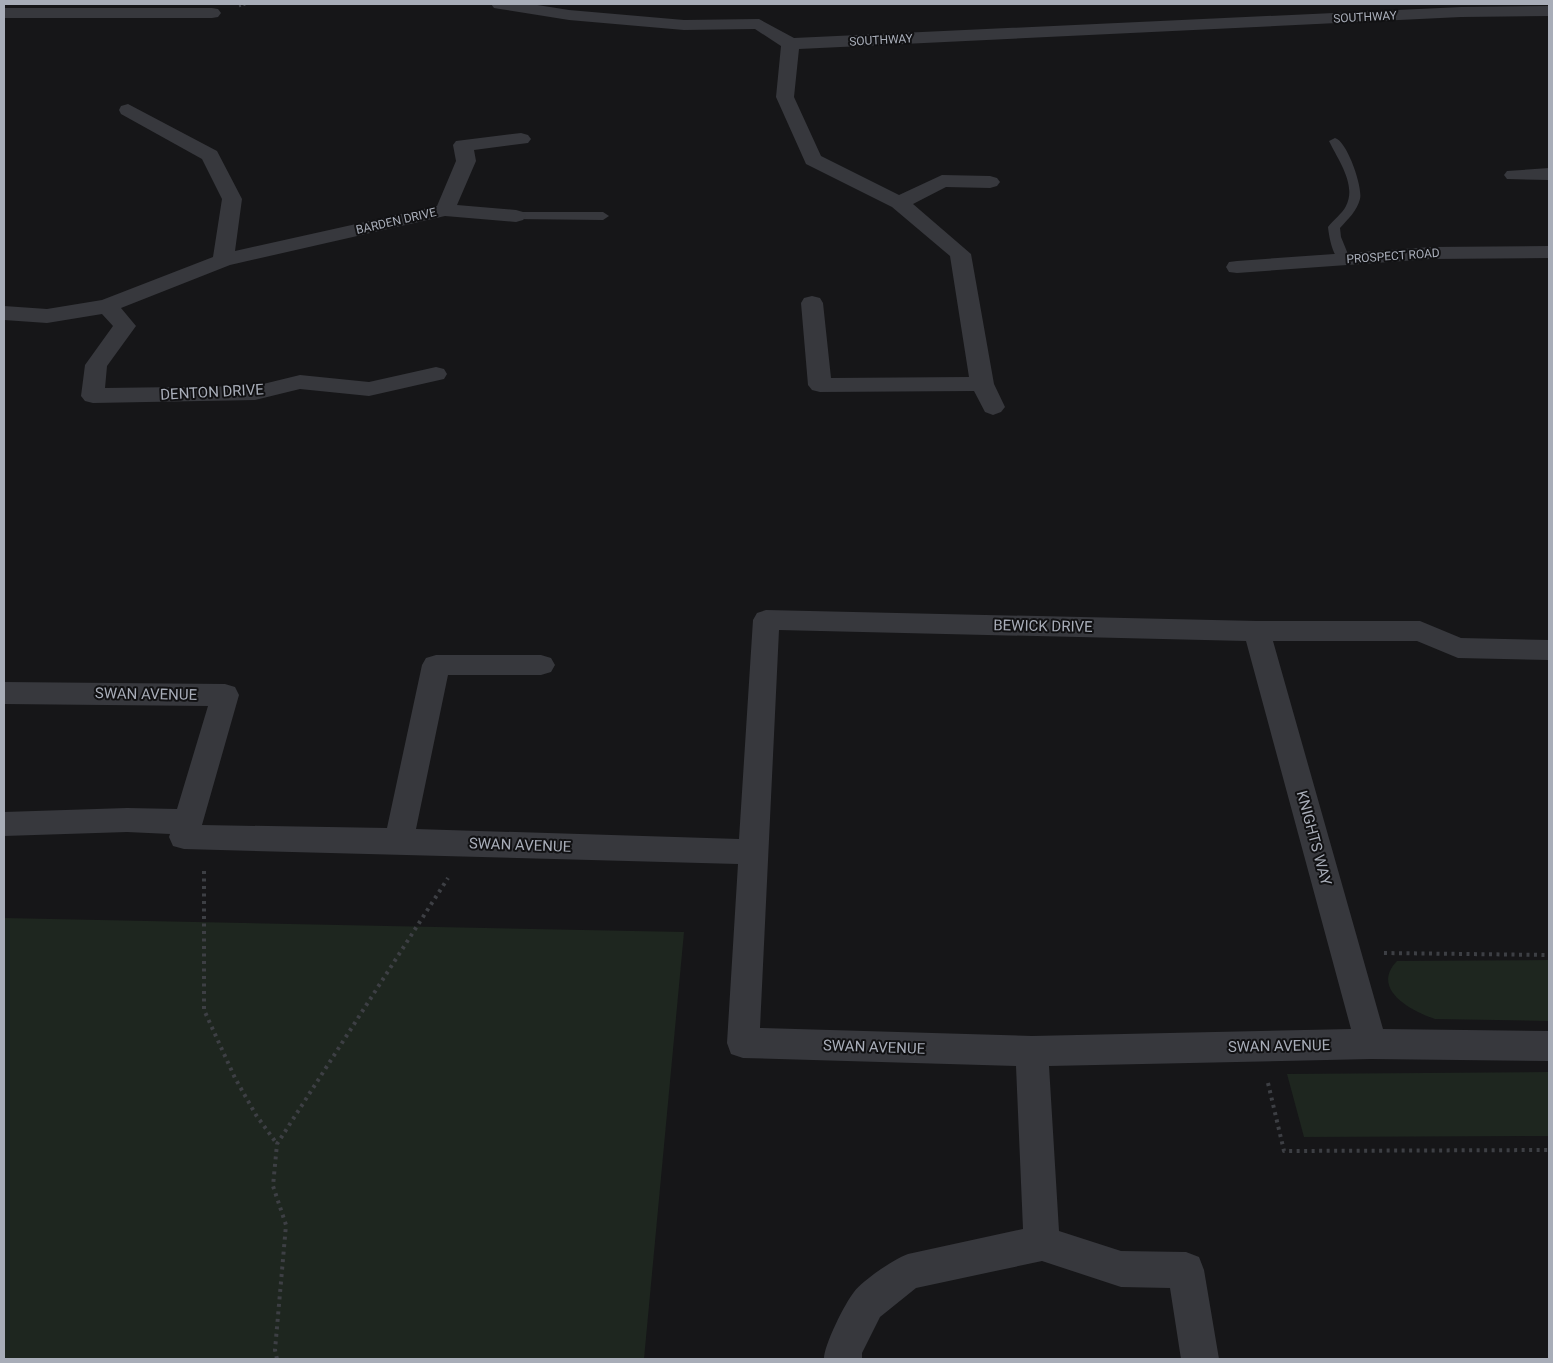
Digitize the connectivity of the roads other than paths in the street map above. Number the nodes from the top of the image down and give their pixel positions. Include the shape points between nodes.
1 (500, 4) edge
2 (1264, 4) edge
3 (1417, 4) edge
4 (1549, 11) edge
5 (1461, 12) junction
6 (4, 13) edge
7 (212, 13) dead end
8 (1270, 22) junction
9 (790, 44) junction
10 (128, 110) dead end
11 (521, 139) dead end
12 (1335, 140) dead end
13 (1549, 174) edge
14 (1514, 175) dead end
15 (990, 182) dead end
16 (900, 203) junction
17 (445, 210) junction
18 (516, 216) joint
19 (603, 216) dead end
20 (1549, 252) edge
21 (1344, 259) junction
22 (223, 260) junction
23 (1237, 267) dead end
24 (812, 303) dead end
25 (107, 306) junction
26 (4, 313) edge
27 (436, 374) dead end
28 (982, 384) junction
29 (993, 407) dead end
30 (1257, 631) junction
31 (1549, 650) edge
32 (541, 665) dead end
33 (4, 693) edge
34 (4, 824) edge
35 (196, 830) junction
36 (399, 841) junction
37 (753, 852) junction
38 (1371, 1044) junction
39 (1549, 1046) edge
40 (1032, 1051) junction
41 (1042, 1243) junction
42 (843, 1359) edge
43 (1200, 1359) edge

1 - 9 street via 569,15 674,24 759,24
2 - 8 street
3 - 5 street, SOUTHWAY
4 - 5 street, SOUTHWAY
5 - 8 street, SOUTHWAY
6 - 7 street
8 - 9 street, SOUTHWAY
9 - 16 street via 785,97 813,160
10 - 22 street via 210,155 232,199
11 - 17 street, BARDEN DRIVE via 463,145 466,161
12 - 21 lane via 1356,187 1355,200 1334,227
13 - 14 street
15 - 16 street via 942,181
16 - 28 street via 960,254
17 - 18 street
17 - 22 street, BARDEN DRIVE
18 - 19 lane
20 - 21 street, PROSPECT ROAD via 1431,253
21 - 23 street, PROSPECT ROAD
22 - 25 street, BARDEN DRIVE
24 - 28 street via 820,385
25 - 26 street, BARDEN DRIVE via 47,316
25 - 27 street, DENTON DRIVE via 125,326 96,365 93,396 255,393 300,382 369,389
28 - 29 street
30 - 31 street, BEWICK DRIVE via 1420,631 1458,648
30 - 37 street, BEWICK DRIVE via 766,620
30 - 38 street, KNIGHTS WAY
32 - 36 street via 436,665
33 - 35 street, SWAN AVENUE via 225,695
34 - 35 street via 127,820
35 - 36 street, SWAN AVENUE
36 - 37 street, SWAN AVENUE
37 - 40 street, SWAN AVENUE via 743,1043
38 - 39 street, SWAN AVENUE
38 - 40 street, SWAN AVENUE
40 - 41 street
41 - 42 street via 908,1272 867,1304 843,1351
41 - 43 street via 1122,1269 1186,1270

